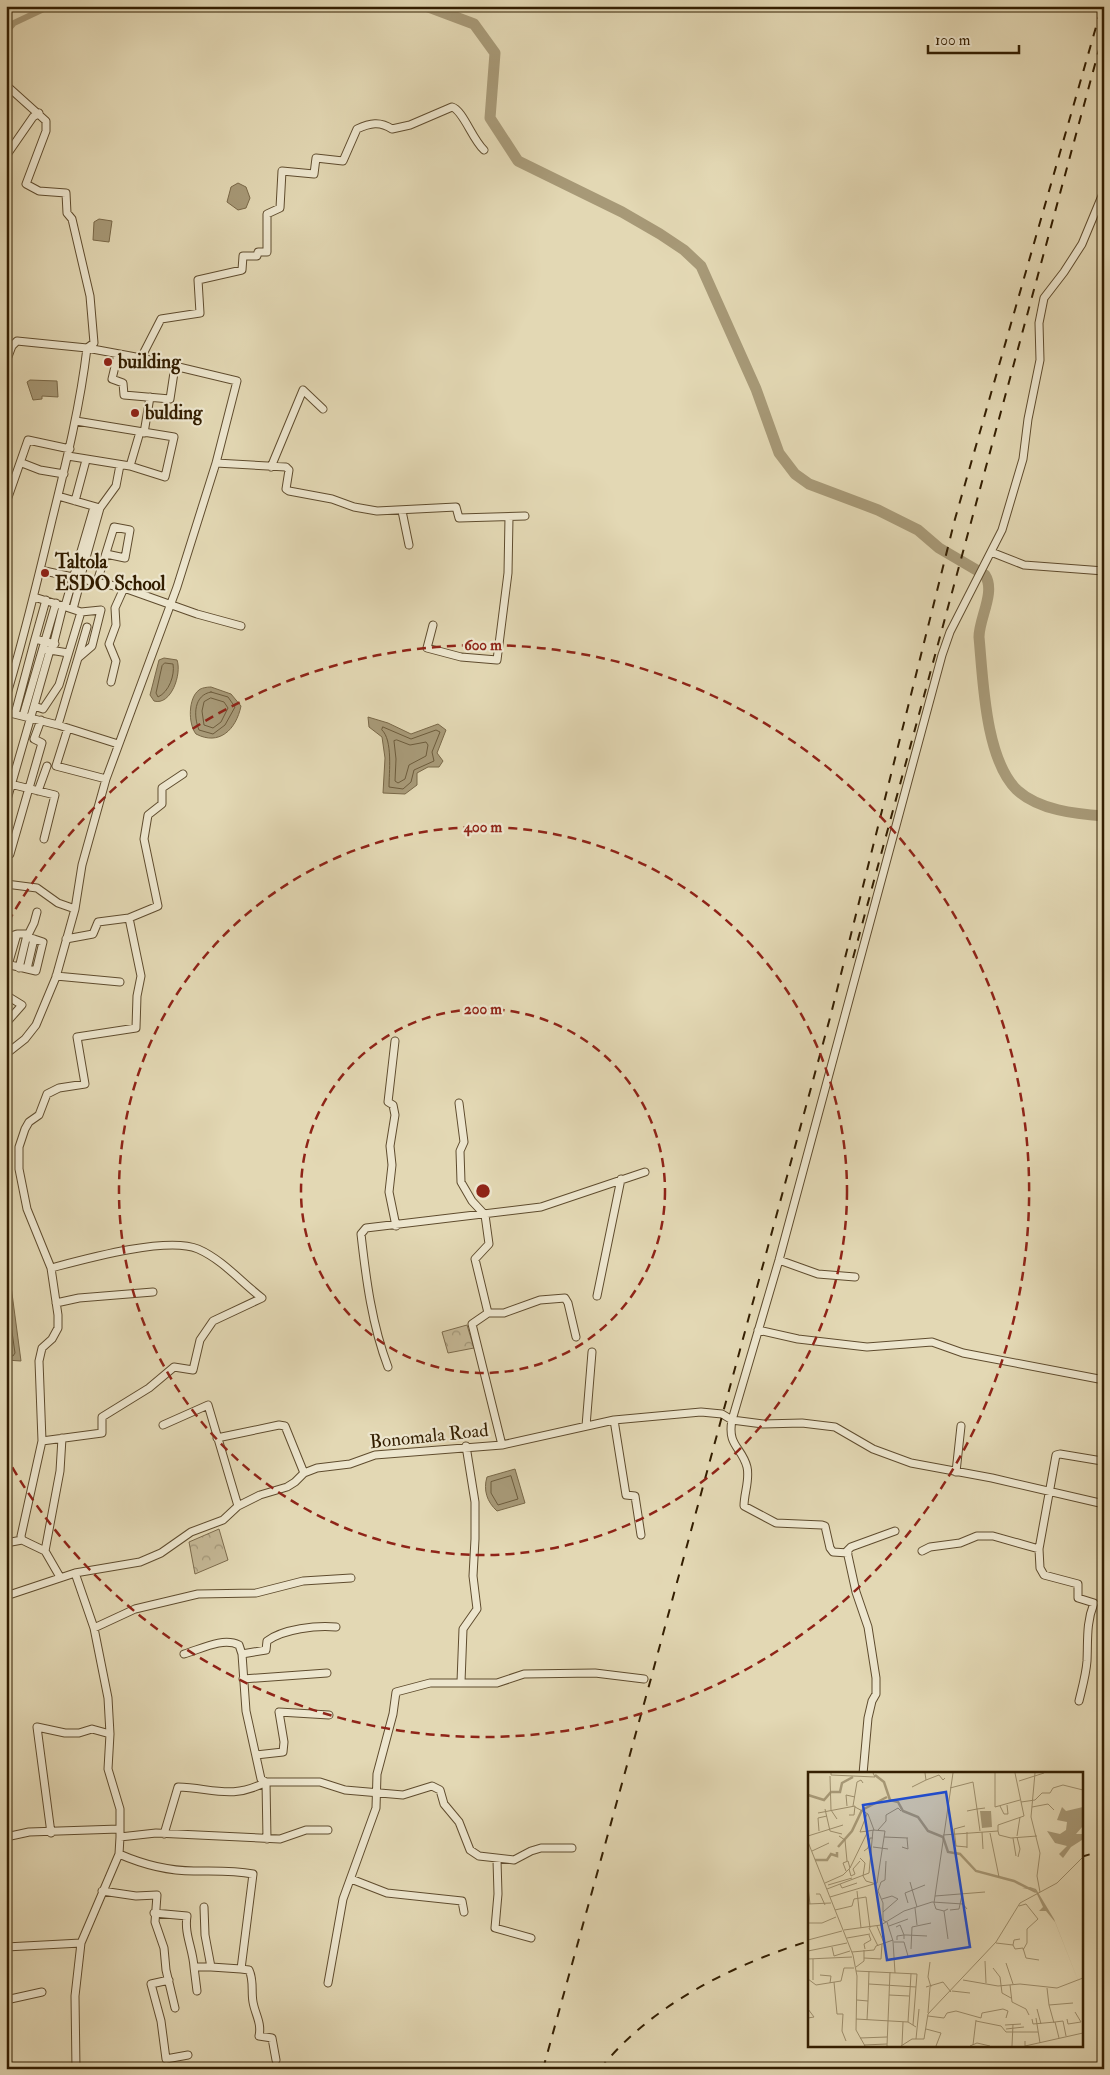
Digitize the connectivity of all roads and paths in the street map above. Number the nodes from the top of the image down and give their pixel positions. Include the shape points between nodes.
1 (6, 86) edge
2 (39, 113) junction
3 (484, 150) dead end
4 (6, 156) edge
5 (1104, 191) edge
6 (9, 346) edge
7 (87, 348) junction
8 (118, 354) junction
9 (141, 358) junction
10 (6, 362) edge
11 (175, 366) junction
12 (150, 397) junction
13 (323, 409) dead end
14 (76, 421) junction
15 (142, 432) junction
16 (69, 453) junction
17 (86, 460) junction
18 (22, 463) junction
19 (216, 463) junction
20 (120, 465) junction
21 (130, 466) junction
22 (271, 468) junction
23 (64, 474) junction
24 (58, 496) junction
25 (75, 501) junction
26 (6, 503) edge
27 (97, 508) junction
28 (402, 511) junction
29 (524, 516) dead end
30 (509, 517) junction
31 (409, 544) dead end
32 (106, 554) junction
33 (990, 554) junction
34 (40, 570) junction
35 (1104, 571) edge
36 (72, 577) junction
37 (81, 579) junction
38 (97, 582) junction
39 (124, 588) junction
40 (34, 597) junction
41 (46, 600) junction
42 (61, 605) junction
43 (170, 605) junction
44 (73, 609) junction
45 (81, 612) junction
46 (433, 625) dead end
47 (241, 626) dead end
48 (87, 627) dead end
49 (35, 639) junction
50 (48, 647) junction
51 (68, 653) junction
52 (78, 658) junction
53 (111, 682) dead end
54 (6, 697) edge
55 (34, 706) junction
56 (6, 712) edge
57 (15, 714) junction
58 (27, 716) junction
59 (41, 720) junction
60 (58, 725) junction
61 (68, 728) junction
62 (118, 744) junction
63 (47, 766) dead end
64 (183, 774) dead end
65 (106, 779) junction
66 (9, 784) edge
67 (30, 789) junction
68 (38, 791) junction
69 (6, 804) edge
70 (44, 839) dead end
71 (6, 853) edge
72 (6, 884) edge
73 (75, 909) junction
74 (37, 912) dead end
75 (128, 918) junction
76 (17, 934) junction
77 (30, 937) junction
78 (6, 938) edge
79 (66, 938) junction
80 (7, 964) edge
81 (23, 968) junction
82 (56, 976) junction
83 (120, 982) dead end
84 (6, 1001) edge
85 (6, 1024) edge
86 (395, 1041) dead end
87 (6, 1043) edge
88 (9, 1052) edge
89 (460, 1103) dead end
90 (645, 1172) dead end
91 (621, 1179) junction
92 (485, 1214) junction
93 (396, 1226) junction
94 (779, 1260) junction
95 (51, 1268) junction
96 (855, 1277) dead end
97 (153, 1292) dead end
98 (597, 1296) dead end
99 (56, 1303) junction
100 (488, 1314) junction
101 (758, 1330) junction
102 (576, 1336) dead end
103 (592, 1352) dead end
104 (388, 1367) dead end
105 (1104, 1380) edge
106 (614, 1420) junction
107 (732, 1420) junction
108 (163, 1425) dead end
109 (586, 1426) junction
110 (961, 1426) dead end
111 (62, 1438) junction
112 (217, 1438) junction
113 (42, 1441) junction
114 (502, 1445) junction
115 (466, 1446) junction
116 (1104, 1452) edge
117 (956, 1472) junction
118 (304, 1474) junction
119 (1048, 1492) junction
120 (1104, 1504) edge
121 (238, 1506) junction
122 (895, 1531) dead end
123 (641, 1535) dead end
124 (22, 1540) junction
125 (6, 1543) edge
126 (1039, 1549) junction
127 (45, 1551) junction
128 (922, 1551) dead end
129 (848, 1553) junction
130 (75, 1573) junction
131 (60, 1577) junction
132 (351, 1578) dead end
133 (6, 1596) edge
134 (336, 1627) dead end
135 (94, 1628) junction
136 (184, 1654) dead end
137 (242, 1654) junction
138 (327, 1673) dead end
139 (243, 1679) junction
140 (644, 1679) dead end
141 (461, 1682) junction
142 (1079, 1701) dead end
143 (329, 1715) dead end
144 (110, 1734) junction
145 (256, 1755) junction
146 (863, 1772) edge
147 (266, 1782) junction
148 (376, 1792) junction
149 (328, 1830) dead end
150 (51, 1833) junction
151 (120, 1833) junction
152 (164, 1834) junction
153 (6, 1837) edge
154 (267, 1839) junction
155 (572, 1848) dead end
156 (119, 1854) junction
157 (497, 1860) junction
158 (351, 1879) junction
159 (102, 1891) junction
160 (204, 1907) dead end
161 (464, 1912) dead end
162 (154, 1913) junction
163 (531, 1938) dead end
164 (81, 1943) junction
165 (6, 1947) edge
166 (194, 1966) junction
167 (211, 1967) junction
168 (241, 1969) junction
169 (169, 1980) junction
170 (328, 1983) dead end
171 (197, 1990) dead end
172 (42, 1992) dead end
173 (6, 2000) edge
174 (175, 2008) dead end
175 (188, 2055) dead end
176 (276, 2060) dead end
177 (76, 2069) edge

1 - 2 street
2 - 4 street
2 - 7 street via 46,121 46,132 26,184 39,191 66,193 67,213 72,219 90,296 94,343
3 - 9 street via 470,133 459,111 452,107 392,129 385,124 372,123 357,128 343,161 316,158 314,174 282,171 280,208 267,214 267,252 243,256 242,270 198,280 200,313 161,319
5 - 33 street via 1082,244 1044,298 1039,323 1039,367 1023,459 1002,530
6 - 7 street via 17,341
6 - 10 street
7 - 8 street
7 - 14 street
8 - 9 street
8 - 12 street via 112,380 123,383 122,394
9 - 11 street
11 - 12 street via 171,398
11 - 19 street via 237,381
12 - 15 street
13 - 22 street via 304,390
14 - 15 street
14 - 16 street
15 - 21 street
15 - 21 street via 174,437 166,477
16 - 17 street
16 - 18 street via 28,440
16 - 23 street
17 - 20 street
17 - 25 street
18 - 23 street
18 - 26 street
19 - 22 street
19 - 43 street
20 - 21 street
20 - 27 street via 116,486
22 - 28 street via 286,467 289,470 286,489 289,491 332,499 354,507
23 - 24 street
24 - 25 street
24 - 34 street
25 - 27 street
27 - 36 street
27 - 37 street
28 - 30 street via 456,507 459,518
28 - 31 street
29 - 30 street
30 - 46 street via 508,573 497,660 461,657 427,648
32 - 32 street via 114,526 130,530 125,558
32 - 38 street
33 - 35 street via 1024,566
33 - 94 street via 950,632 942,655
34 - 36 street
34 - 40 street
36 - 37 street
36 - 42 street
37 - 38 street
37 - 44 street
38 - 39 street
39 - 43 street
39 - 53 street via 115,608 116,625 110,644 116,660
40 - 41 street
40 - 54 street
41 - 42 street
41 - 49 street
42 - 44 street
42 - 50 street
43 - 47 street
43 - 62 street
44 - 45 street
45 - 51 street
45 - 52 street via 101,610 92,646
48 - 52 street
49 - 50 street
49 - 57 street
50 - 51 street
50 - 55 street
50 - 58 street
51 - 55 street via 54,693 43,709
52 - 60 street
55 - 58 street
56 - 57 street
57 - 58 street
58 - 59 street
58 - 66 street
59 - 60 street
59 - 67 street via 34,740 42,743
60 - 61 street
61 - 62 street
61 - 65 street via 56,766
62 - 65 street
63 - 68 street
64 - 75 street via 162,788 162,804 148,814 144,839 158,906
65 - 73 street via 82,865
66 - 67 street
66 - 69 street
67 - 68 street
67 - 71 street via 10,854
68 - 70 street via 56,792
72 - 73 street via 36,888 58,903
73 - 79 street
74 - 77 street
75 - 79 street via 98,922 93,934
75 - 95 street via 141,976 136,1028 77,1037 85,1084 59,1088 47,1094 38,1115 29,1122 19,1147 19,1169 27,1209
76 - 77 street
76 - 78 street
76 - 80 street
77 - 81 street
77 - 81 street via 43,942 43,945 36,971
79 - 82 street
80 - 81 street
82 - 83 street
82 - 88 street via 36,1025
84 - 85 street via 10,997 24,1002
86 - 93 street via 388,1102 393,1105 395,1115 390,1146 390,1192
87 - 88 street
89 - 92 street via 464,1142 460,1150 461,1182 472,1201
90 - 91 street
91 - 92 street via 541,1208
91 - 98 street
92 - 93 street
92 - 100 street via 489,1244 475,1259
93 - 104 street via 366,1228 361,1234 372,1310
94 - 96 street via 818,1274
94 - 101 street
95 - 99 street
95 - 111 street via 160,1246 197,1249 224,1264 262,1298 213,1321 200,1340 193,1370 174,1367 149,1388 102,1417 102,1433
97 - 99 street via 94,1296
99 - 113 street via 58,1328 42,1348 39,1361
100 - 102 street via 504,1313 540,1300 564,1298 568,1302
100 - 114 street via 472,1324
101 - 105 street via 798,1339 867,1347 932,1342 963,1353
101 - 107 street
103 - 109 street
106 - 107 street, Bonomala Road via 707,1412 722,1414
106 - 109 street, Bonomala Road
106 - 123 street via 626,1495 635,1496
107 - 117 street, Bonomala Road via 835,1427 872,1450 911,1463
107 - 129 street via 732,1441 747,1464 744,1506 776,1523 822,1524 833,1552
108 - 112 street via 208,1406
109 - 114 street, Bonomala Road
110 - 117 street
111 - 113 street
111 - 127 street via 60,1471
112 - 118 street via 285,1426
112 - 121 street
113 - 124 street
114 - 115 street, Bonomala Road
115 - 118 street, Bonomala Road via 375,1455
115 - 141 street via 475,1502 473,1576 477,1609 463,1629
116 - 119 street via 1102,1461 1058,1454
117 - 119 street, Bonomala Road
118 - 121 street, Bonomala Road via 295,1482
119 - 120 street, Bonomala Road
119 - 126 street
121 - 130 street, Bonomala Road via 223,1520 191,1532 161,1553 140,1562
122 - 129 street via 851,1547
124 - 125 street
124 - 127 street
126 - 128 street via 993,1536 977,1536
126 - 142 street via 1040,1568 1044,1575 1078,1584 1078,1598 1094,1603 1088,1623 1087,1662
127 - 131 street
129 - 146 street via 868,1627 876,1678 876,1694 868,1718
130 - 131 street, Bonomala Road
130 - 135 street
131 - 133 street, Bonomala Road
132 - 135 street via 303,1581 256,1592 198,1594 134,1609
134 - 137 street via 317,1627 286,1634 267,1641 266,1650
135 - 144 street via 108,1698
136 - 137 street via 221,1642 233,1642 239,1645
137 - 139 street
138 - 139 street
139 - 145 street via 250,1736
140 - 141 street via 571,1672 524,1674 496,1683
141 - 148 street via 430,1683 396,1692 379,1764
143 - 145 street via 279,1712 283,1752
144 - 150 street via 92,1729 65,1733 37,1727
144 - 151 street via 108,1768 120,1809
145 - 147 street via 261,1779
147 - 148 street via 320,1782 345,1790
147 - 152 street via 247,1791 214,1792 178,1787
147 - 154 street
148 - 157 street via 403,1795 436,1787 444,1804 459,1822 470,1850 479,1856
148 - 158 street via 372,1824
149 - 154 street via 306,1830 280,1839
150 - 151 street
150 - 153 street via 29,1832
151 - 152 street
151 - 156 street
152 - 154 street
155 - 157 street via 541,1848 514,1860
156 - 159 street
156 - 168 street via 142,1864 253,1874
157 - 163 street via 495,1928
158 - 161 street via 386,1893 462,1901
158 - 170 street via 339,1914
159 - 162 street via 136,1896 156,1894
159 - 164 street
160 - 167 street
162 - 166 street via 187,1916 186,1928
162 - 169 street
164 - 165 street
164 - 177 street via 75,1996
166 - 167 street
166 - 171 street
167 - 168 street
168 - 176 street via 250,1970 259,2036 272,2038
169 - 174 street
169 - 175 street via 151,1984 161,2021 166,2059
172 - 173 street

